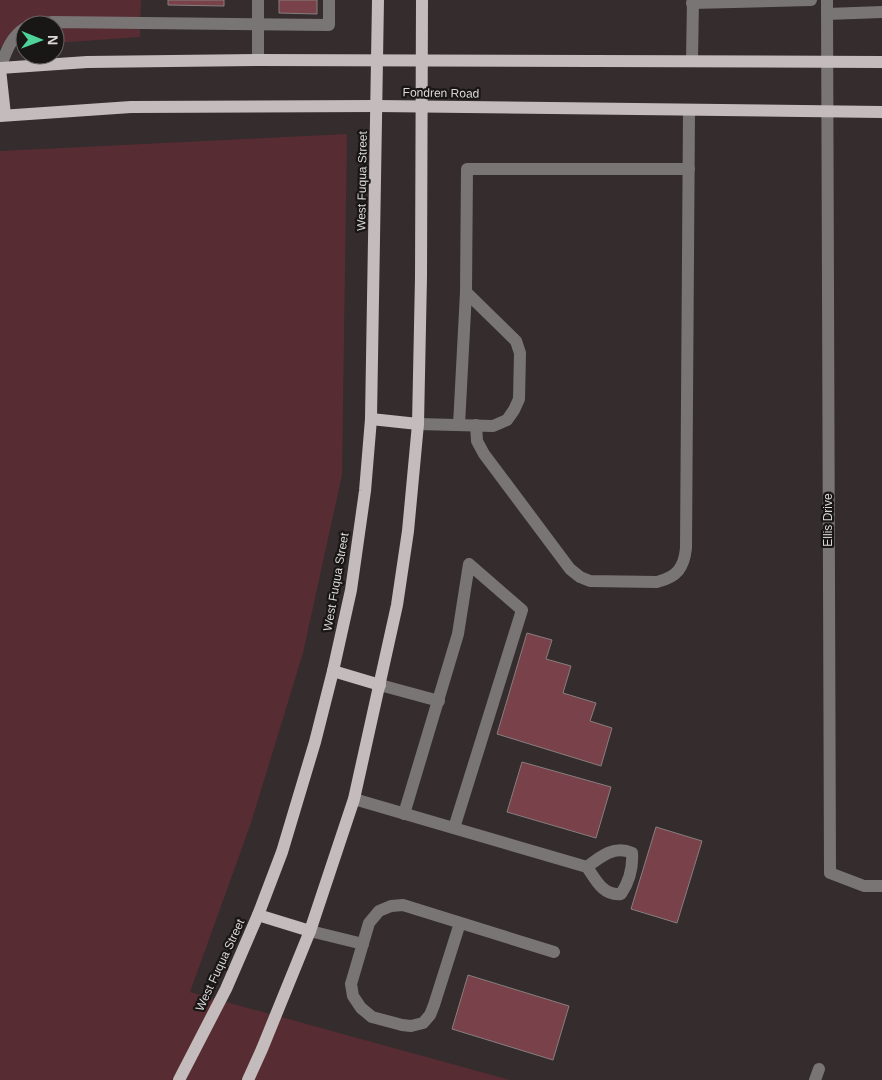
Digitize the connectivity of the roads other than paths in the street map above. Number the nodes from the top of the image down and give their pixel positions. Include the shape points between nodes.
1 (258, 0) edge
2 (329, 0) edge
3 (378, 0) edge
4 (422, 0) edge
5 (811, 0) edge
6 (827, 0) edge
7 (693, 2) edge
8 (876, 8) edge
9 (827, 14) junction
10 (65, 22) edge
11 (258, 24) junction
12 (15, 36) edge
13 (258, 60) junction
14 (378, 60) junction
15 (423, 60) junction
16 (692, 61) junction
17 (826, 62) junction
18 (882, 62) edge
19 (0, 68) edge
20 (377, 106) junction
21 (422, 107) junction
22 (689, 110) junction
23 (826, 112) junction
24 (882, 112) edge
25 (2, 115) edge
26 (688, 169) junction
27 (466, 292) junction
28 (372, 419) junction
29 (418, 424) junction
30 (459, 425) junction
31 (476, 425) junction
32 (333, 671) junction
33 (380, 685) junction
34 (438, 701) junction
35 (354, 799) junction
36 (404, 814) junction
37 (454, 828) junction
38 (587, 867) dead end
39 (882, 886) edge
40 (258, 915) junction
41 (460, 923) junction
42 (310, 931) junction
43 (363, 944) junction
44 (554, 952) dead end
45 (179, 1080) edge
46 (248, 1080) edge

1 - 11 street
2 - 11 street via 329,25
3 - 14 main road, West Fuqua Street
4 - 15 main road
5 - 7 street
6 - 9 street
7 - 16 street
8 - 9 street
9 - 17 street
10 - 11 street
11 - 13 street
12 - 19 street
13 - 14 main road
13 - 19 main road via 88,62
14 - 15 main road
14 - 20 main road, West Fuqua Street
15 - 16 main road
15 - 21 main road
16 - 17 main road
17 - 18 main road
17 - 23 street
19 - 25 main road
20 - 21 main road, Fondren Road
20 - 25 main road, Fondren Road via 131,106
20 - 28 main road, West Fuqua Street
21 - 22 main road, Fondren Road
21 - 29 main road
22 - 23 main road, Fondren Road
22 - 26 street
23 - 24 main road, Fondren Road
23 - 39 street, Ellis Drive via 830,873 864,886
26 - 27 street via 467,169
26 - 31 street via 686,548 685,560 677,573 657,582 590,581 580,577 570,569 484,454 477,442
27 - 30 street
27 - 31 street via 516,341 520,353 519,399 514,410 507,420 493,426
28 - 29 main road
28 - 32 main road, West Fuqua Street via 350,590
29 - 30 street
29 - 33 main road via 408,531
30 - 31 street
32 - 33 main road
32 - 40 main road, West Fuqua Street via 282,852
33 - 34 street
33 - 35 main road
34 - 36 street
34 - 37 street via 458,634 469,564 522,610
35 - 36 street
35 - 42 main road
36 - 37 street
37 - 38 street
40 - 42 main road
40 - 45 main road, West Fuqua Street via 226,988
41 - 43 street via 403,905 391,906 379,911 369,923
41 - 43 street via 430,1015 423,1023 411,1026 372,1017 353,996 351,984
41 - 44 street
42 - 43 street
42 - 46 main road

